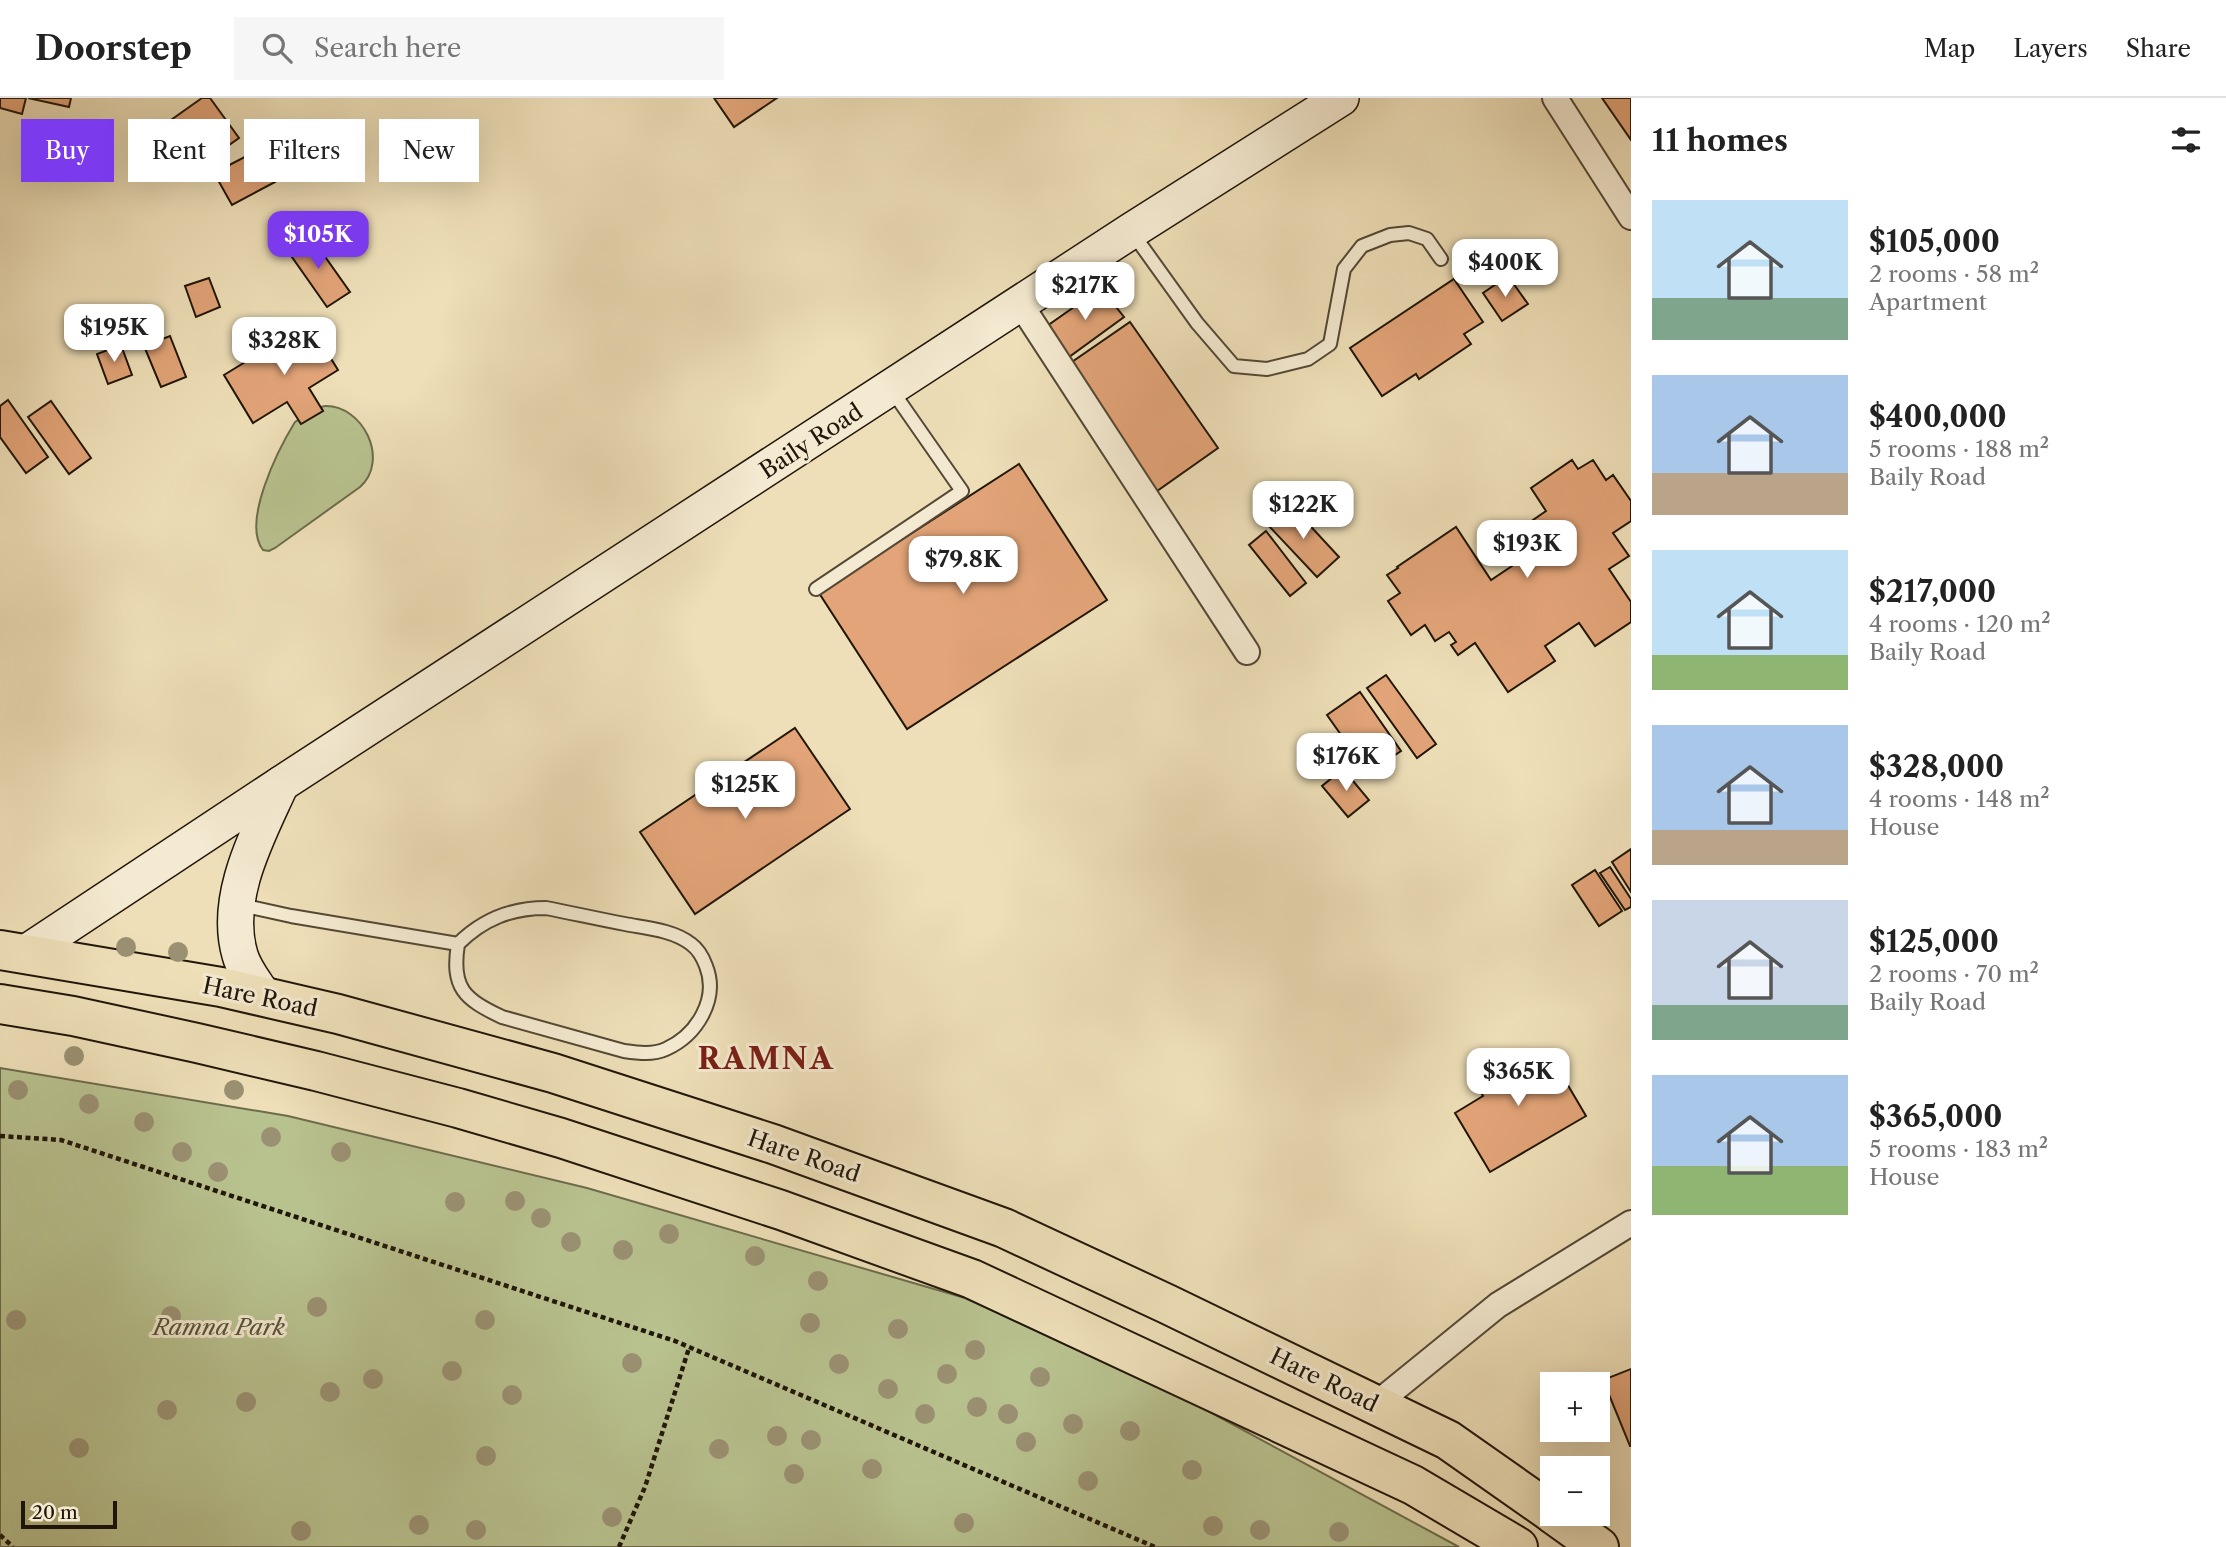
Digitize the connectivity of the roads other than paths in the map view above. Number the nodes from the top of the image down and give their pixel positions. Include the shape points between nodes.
1 (1341, 98) edge
2 (1555, 98) edge
3 (1631, 217) edge
4 (1131, 231) junction
5 (1441, 259) dead end
6 (1021, 304) junction
7 (891, 389) junction
8 (816, 589) dead end
9 (1247, 652) dead end
10 (281, 784) junction
11 (237, 904) junction
12 (458, 944) junction
13 (12, 952) edge
14 (264, 998) junction
15 (0, 1004) edge
16 (1631, 1223) edge
17 (1172, 1307) junction
18 (1142, 1358) junction
19 (1375, 1405) junction
20 (1540, 1504) edge
21 (1571, 1526) edge
22 (1518, 1547) edge
23 (1599, 1547) edge

1 - 4 main road, Baily Road
2 - 3 street
4 - 5 lane via 1234,366 1268,369 1308,359 1330,344 1344,269 1362,246 1409,233 1427,239
4 - 6 main road, Baily Road
6 - 7 main road, Baily Road
6 - 9 street
7 - 8 lane via 962,491
7 - 10 main road, Baily Road
10 - 11 main road via 244,874
10 - 13 main road, Baily Road
11 - 12 lane
11 - 14 main road via 240,957
12 - 12 lane via 497,916 529,908 666,932 700,953 710,977 706,1008 696,1026 664,1050 645,1054 624,1051 484,1009 468,998 461,986
13 - 14 main road, Hare Road
14 - 17 main road, Hare Road via 553,1073 773,1144 1004,1228
15 - 18 main road via 86,1018 316,1071 561,1138 972,1279
16 - 19 street via 1499,1305
17 - 18 main road
17 - 19 main road, Hare Road
18 - 22 main road via 1413,1485
19 - 20 main road, Hare Road via 1448,1440
21 - 23 main road, Hare Road

